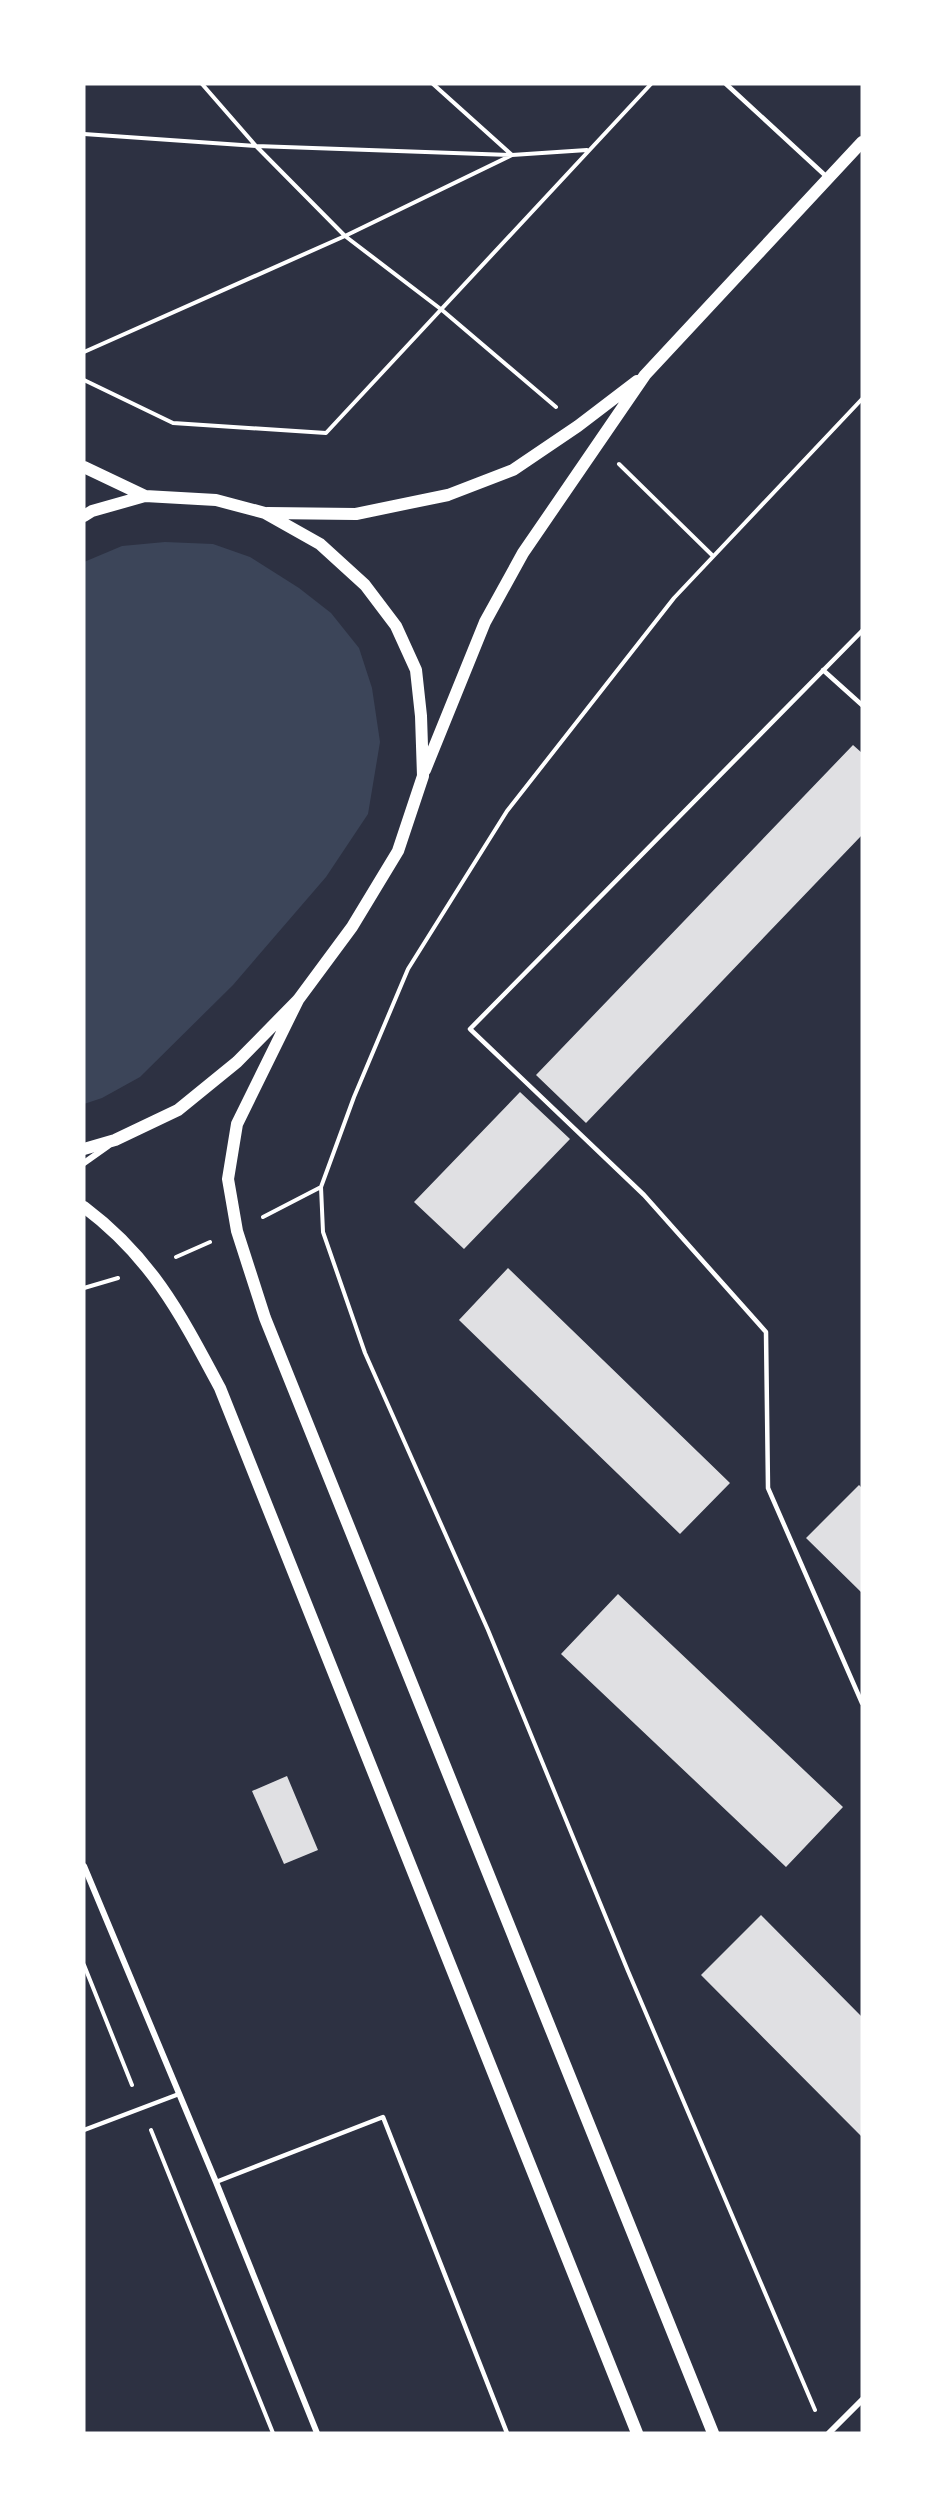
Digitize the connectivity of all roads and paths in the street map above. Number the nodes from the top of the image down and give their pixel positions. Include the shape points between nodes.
1 (202, 84) edge
2 (433, 84) edge
3 (651, 84) edge
4 (726, 84) edge
5 (84, 134) edge
6 (862, 142) edge
7 (256, 146) junction
8 (587, 150) junction
9 (512, 155) junction
10 (828, 178) junction
11 (345, 236) junction
12 (442, 310) junction
13 (84, 352) edge
14 (645, 375) junction
15 (84, 380) edge
16 (862, 399) edge
17 (578, 426) junction
18 (598, 444) junction
19 (84, 467) edge
20 (145, 496) junction
21 (265, 513) junction
22 (84, 516) edge
23 (713, 556) junction
24 (862, 631) edge
25 (823, 669) junction
26 (862, 705) edge
27 (423, 776) junction
28 (298, 1000) junction
29 (115, 1140) junction
30 (84, 1149) edge
31 (84, 1163) edge
32 (321, 1187) junction
33 (84, 1207) edge
34 (237, 1231) junction
35 (150, 1269) junction
36 (84, 1288) edge
37 (862, 1703) edge
38 (84, 1866) edge
39 (84, 1965) edge
40 (179, 2094) junction
41 (142, 2108) junction
42 (84, 2130) edge
43 (216, 2182) junction
44 (862, 2400) edge
45 (815, 2411) dead end
46 (273, 2433) edge
47 (317, 2433) edge
48 (507, 2433) edge
49 (637, 2433) edge
50 (713, 2433) edge
51 (829, 2433) edge

1 - 7 path
2 - 9 path
3 - 8 path
4 - 10 lane
5 - 7 path
6 - 10 main road
7 - 9 path
7 - 11 path
8 - 9 path
8 - 12 path
9 - 11 path
10 - 14 main road
11 - 12 path
11 - 13 path
12 - 15 path via 326,433 173,423
12 - 17 path
14 - 17 main road
14 - 18 main road
16 - 23 path
17 - 21 main road via 513,470 448,495 356,514
18 - 23 path
18 - 27 main road via 523,553 485,622
19 - 20 main road
20 - 21 main road via 216,500
20 - 22 main road
21 - 27 main road via 320,544 365,585 396,626 416,670
23 - 32 path via 674,598 507,811 408,969
24 - 25 lane
25 - 26 lane
25 - 37 lane via 470,1029 644,1195 766,1332 768,1488
27 - 28 main road via 398,851 352,927
28 - 29 main road via 237,1062 178,1110
28 - 34 main road via 237,1124 228,1179
29 - 30 main road
29 - 31 street
32 - 34 path
32 - 45 path via 323,1232 365,1353 488,1630
33 - 35 main road via 109,1226
34 - 35 path
34 - 50 main road via 265,1318
35 - 36 path
35 - 49 main road via 220,1388
38 - 40 street
39 - 41 path
40 - 41 lane
40 - 43 street
41 - 42 lane
41 - 46 path
43 - 47 street
43 - 48 lane via 383,2117
44 - 51 street

